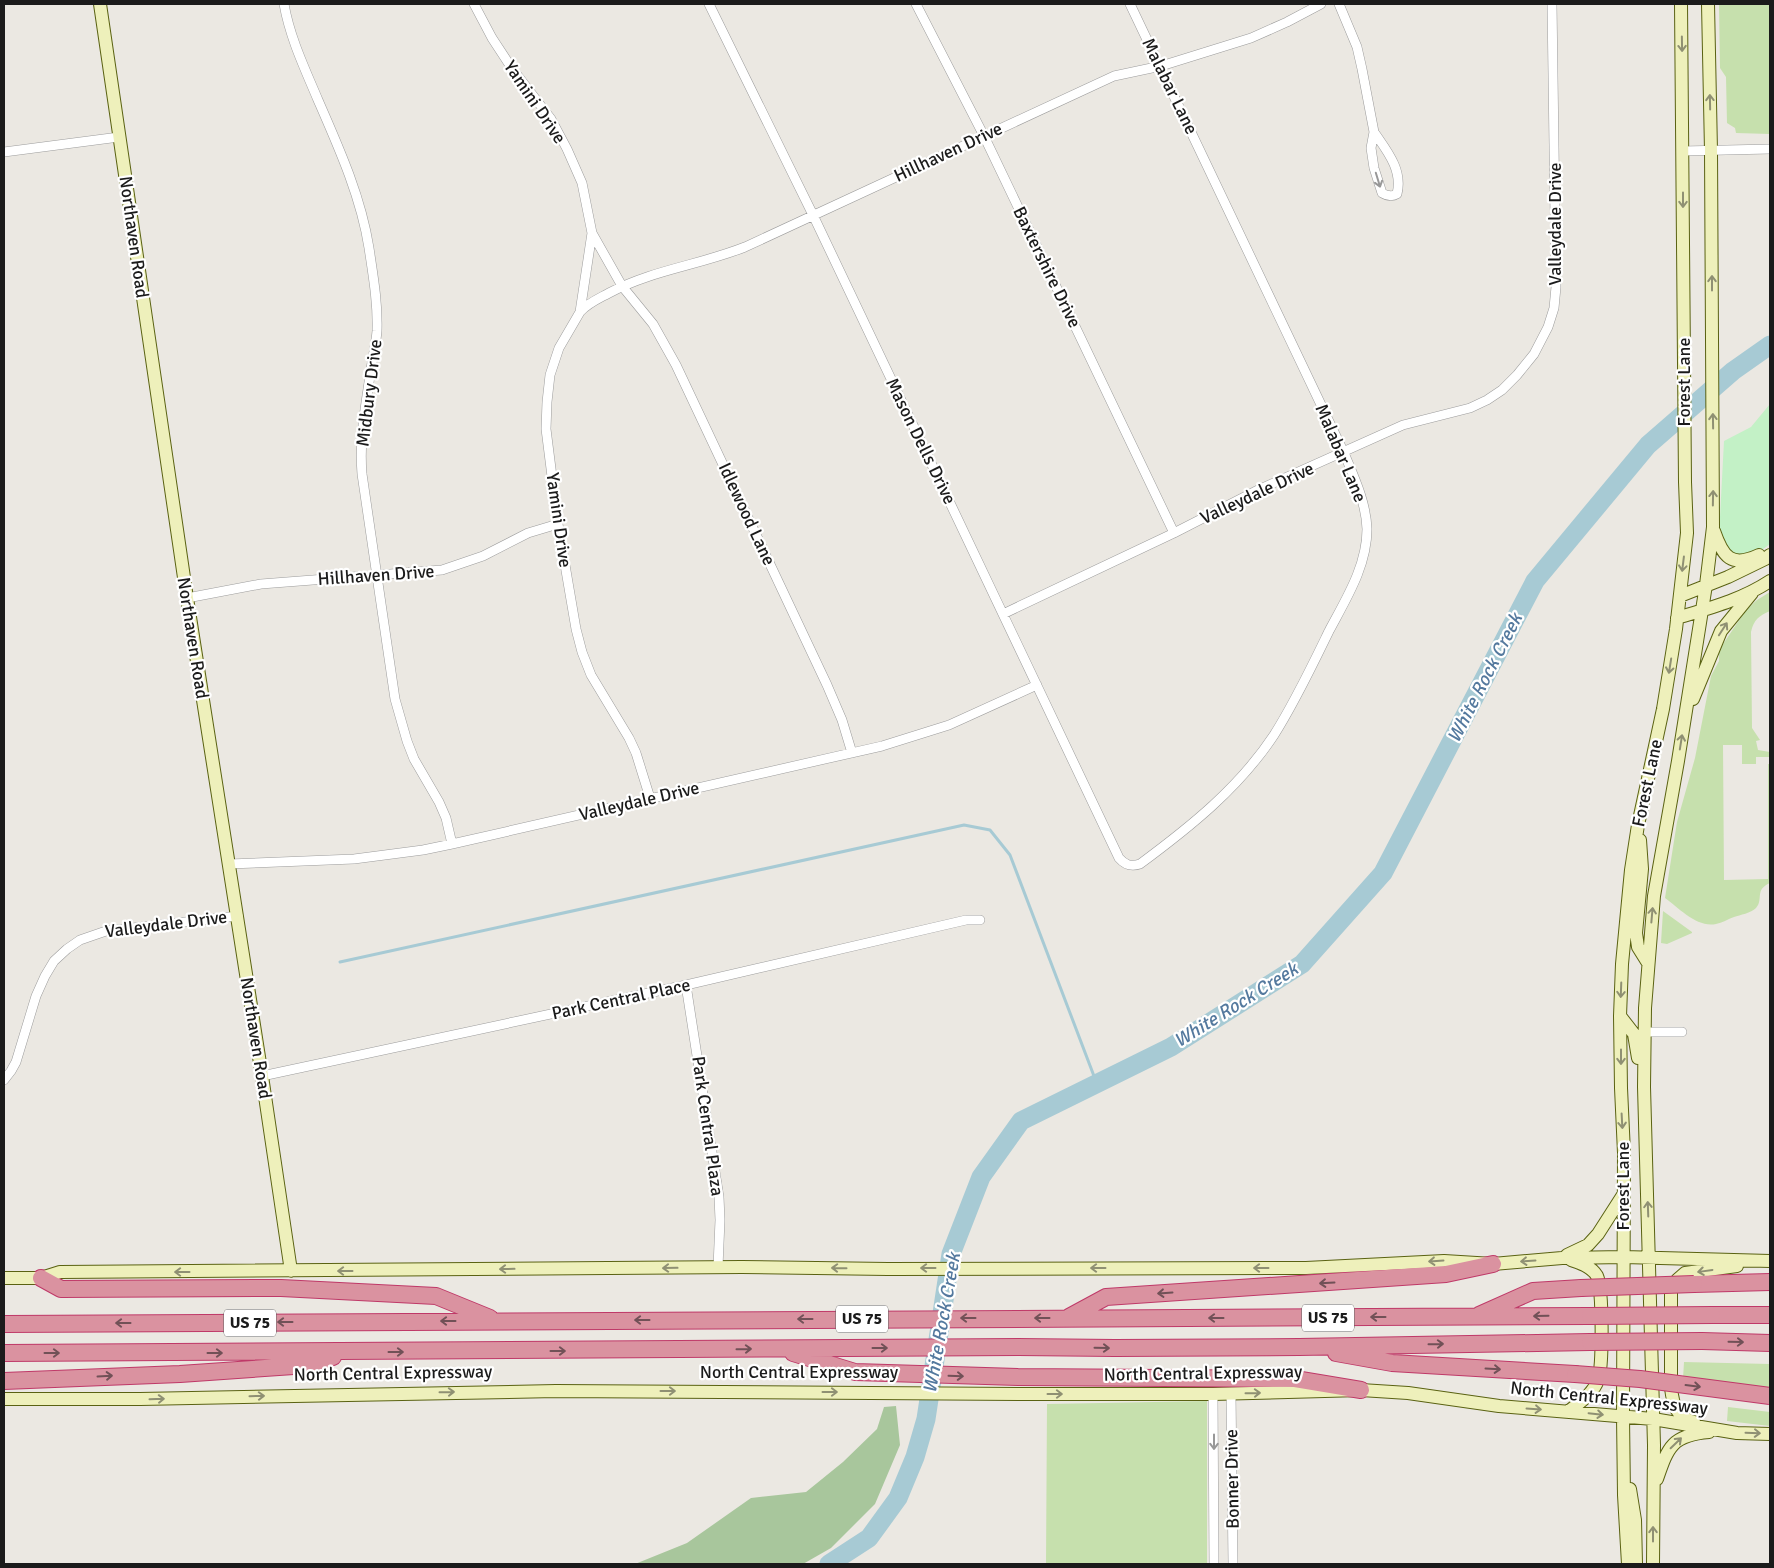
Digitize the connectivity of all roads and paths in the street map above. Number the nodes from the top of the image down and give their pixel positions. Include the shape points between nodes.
1 (100, 4) edge
2 (284, 4) edge
3 (474, 4) edge
4 (709, 4) edge
5 (916, 4) edge
6 (1130, 4) edge
7 (1322, 4) edge
8 (1339, 4) edge
9 (1552, 4) edge
10 (1681, 4) edge
11 (1708, 4) edge
12 (1161, 66) junction
13 (1374, 132) junction
14 (984, 136) junction
15 (119, 138) junction
16 (1770, 149) edge
17 (1683, 151) junction
18 (1711, 151) junction
19 (4, 152) edge
20 (813, 215) junction
21 (592, 233) junction
22 (622, 286) junction
23 (580, 312) junction
24 (1344, 453) junction
25 (558, 524) junction
26 (1713, 527) junction
27 (1174, 533) junction
28 (1770, 549) edge
29 (1770, 554) edge
30 (377, 575) junction
31 (1770, 581) edge
32 (1706, 585) junction
33 (1752, 593) junction
34 (1680, 596) junction
35 (187, 598) junction
36 (1702, 610) junction
37 (1004, 614) junction
38 (1677, 618) junction
39 (1037, 685) junction
40 (1684, 722) junction
41 (852, 753) junction
42 (650, 798) junction
43 (1638, 825) junction
44 (452, 844) junction
45 (229, 864) junction
46 (1140, 864) joint
47 (238, 916) junction
48 (980, 920) dead end
49 (1648, 963) junction
50 (686, 985) junction
51 (1645, 1008) junction
52 (1620, 1016) junction
53 (1644, 1032) junction
54 (1682, 1032) dead end
55 (262, 1076) junction
56 (4, 1080) edge
57 (1644, 1087) junction
58 (1623, 1195) junction
59 (1624, 1257) junction
60 (1562, 1258) junction
61 (1649, 1258) junction
62 (1770, 1261) edge
63 (1493, 1264) junction
64 (718, 1267) junction
65 (291, 1271) junction
66 (4, 1278) edge
67 (41, 1278) junction
68 (1770, 1282) edge
69 (1770, 1315) edge
70 (1473, 1317) junction
71 (1067, 1318) junction
72 (497, 1321) junction
73 (4, 1324) edge
74 (1770, 1343) edge
75 (1299, 1347) junction
76 (779, 1349) junction
77 (347, 1352) junction
78 (4, 1353) edge
79 (4, 1381) edge
80 (1361, 1390) junction
81 (1231, 1393) junction
82 (1213, 1394) junction
83 (1770, 1396) edge
84 (4, 1399) edge
85 (1569, 1411) junction
86 (1623, 1417) junction
87 (1653, 1419) junction
88 (1725, 1430) junction
89 (1770, 1434) edge
90 (1624, 1470) junction
91 (1653, 1504) junction
92 (1214, 1564) edge
93 (1233, 1564) edge
94 (1628, 1564) edge
95 (1636, 1564) edge
96 (1653, 1564) edge

1 - 15 main road, Northaven Road
2 - 30 street, Midbury Drive via 302,62 342,154 369,246 377,332 362,427 361,455
3 - 21 street, Yamini Drive via 492,38 551,119 567,149 582,183
4 - 20 street, Mason Dells Drive
5 - 14 street, Baxtershire Drive
6 - 12 street, Malabar Lane
7 - 12 street, Hillhaven Drive via 1251,38
8 - 13 street via 1357,47
9 - 24 street, Valleydale Drive via 1556,287 1548,327 1534,354 1517,375 1487,400 1470,408 1403,425
10 -> 17 main road, Forest Lane
18 -> 11 main road, Forest Lane
12 - 14 street, Hillhaven Drive via 1114,76
12 - 24 street, Malabar Lane
13 -> 13 street via 1371,148 1382,193 1387,196 1397,194 1398,175 1391,156
14 - 20 street, Hillhaven Drive
14 - 27 street, Baxtershire Drive
15 - 19 street
15 - 35 main road, Northaven Road
16 - 18 street
17 - 18 street
17 -> 34 main road, Forest Lane via 1687,533
26 -> 18 main road, Forest Lane
20 - 22 street, Hillhaven Drive via 729,254 655,273
20 - 37 street, Mason Dells Drive
21 - 22 street, Yamini Drive
21 - 23 street, Yamini Drive
22 - 23 street, Hillhaven Drive via 588,304
22 - 41 street, Idlewood Lane via 653,324 676,365 827,684
23 - 25 street, Yamini Drive via 559,348 546,402 546,429
24 - 27 street, Valleydale Drive via 1258,490
24 - 46 street, Malabar Lane via 1359,487 1367,530 1363,558 1355,581 1291,706 1262,751 1204,814
25 - 30 street, Hillhaven Drive via 528,533 483,556 442,570
25 - 42 street, Yamini Drive via 582,652 590,675 636,753
26 - 28 main road via 1720,549 1727,557 1748,560
26 - 32 main road, Forest Lane
27 - 37 street, Valleydale Drive
29 - 32 main road
30 - 35 street, Hillhaven Drive via 261,584
30 - 44 street, Midbury Drive via 400,721 414,759 446,818
31 - 33 main road
32 - 34 main road
32 - 36 main road, Forest Lane
33 - 36 main road
40 -> 33 main road via 1721,631
34 - 38 main road, Forest Lane
35 - 45 main road, Northaven Road
36 - 38 main road
36 - 40 main road, Forest Lane
37 - 39 street, Mason Dells Drive
38 -> 43 main road, Forest Lane via 1663,709
39 - 41 street, Valleydale Drive via 949,725
39 - 46 street, Mason Dells Drive via 1120,858 1127,865
49 -> 40 main road, Forest Lane via 1654,896
41 - 42 street, Valleydale Drive
42 - 44 street, Valleydale Drive
43 - 49 main road via 1642,863 1636,933 1638,947
43 -> 52 main road, Forest Lane via 1622,964
44 - 45 street, Valleydale Drive via 354,859
45 - 47 main road, Northaven Road
47 - 55 main road, Northaven Road
47 - 56 street, Valleydale Drive via 106,931 80,940 67,949 45,976 16,1062
48 - 50 street, Park Central Place via 966,920
49 - 51 main road, Forest Lane
50 - 55 street, Park Central Place
50 - 64 street, Park Central Plaza via 719,1197
51 - 52 main road
51 - 53 main road, Forest Lane
52 - 57 main road via 1634,1034
52 -> 58 main road, Forest Lane
53 - 54 street
53 - 57 main road, Forest Lane
55 - 65 main road, Northaven Road
61 -> 57 main road, Forest Lane
58 - 59 main road, Forest Lane
58 - 60 main road via 1588,1245
59 - 60 main road
59 - 61 main road
59 - 86 main road, Forest Lane
60 -> 63 main road
60 - 85 main road via 1591,1269 1600,1290 1598,1380 1588,1397
61 - 62 main road
61 - 87 main road, Forest Lane
62 -> 88 main road via 1685,1273 1671,1291 1673,1404 1687,1420
63 -> 64 main road via 1444,1261 1306,1268
63 -> 71 highway via 1446,1274 1106,1297
64 -> 65 main road
65 -> 67 main road via 60,1272
66 - 67 main road
67 - 72 highway via 61,1289 281,1288 436,1296
68 - 70 highway, bridge via 1533,1290
69 -> 70 highway, US 75, bridge
70 -> 71 highway, US 75
71 -> 72 highway, US 75
72 -> 73 highway, US 75
75 -> 74 highway, North Central Expressway / US 75, bridge via 1702,1341
76 -> 75 highway, North Central Expressway / US 75
75 -> 83 highway, bridge via 1392,1364 1640,1379
77 -> 76 highway, North Central Expressway / US 75
76 -> 80 highway via 855,1372 1295,1379
78 -> 77 highway, North Central Expressway / US 75
79 -> 77 highway via 308,1365
81 -> 80 main road, North Central Expressway
80 -> 85 main road, North Central Expressway
81 - 82 main road, North Central Expressway
81 - 93 street, Bonner Drive
84 -> 82 main road, North Central Expressway via 556,1390
82 -> 92 street, Bonner Drive
85 -> 86 main road, North Central Expressway
86 - 87 main road, North Central Expressway
86 - 90 main road, Forest Lane
87 - 88 main road, North Central Expressway
87 - 91 main road, Forest Lane
88 -> 89 main road, North Central Expressway
91 -> 88 main road via 1664,1460 1676,1441 1686,1435
90 - 94 main road, Forest Lane
90 - 95 main road via 1636,1520
96 -> 91 main road, Forest Lane

